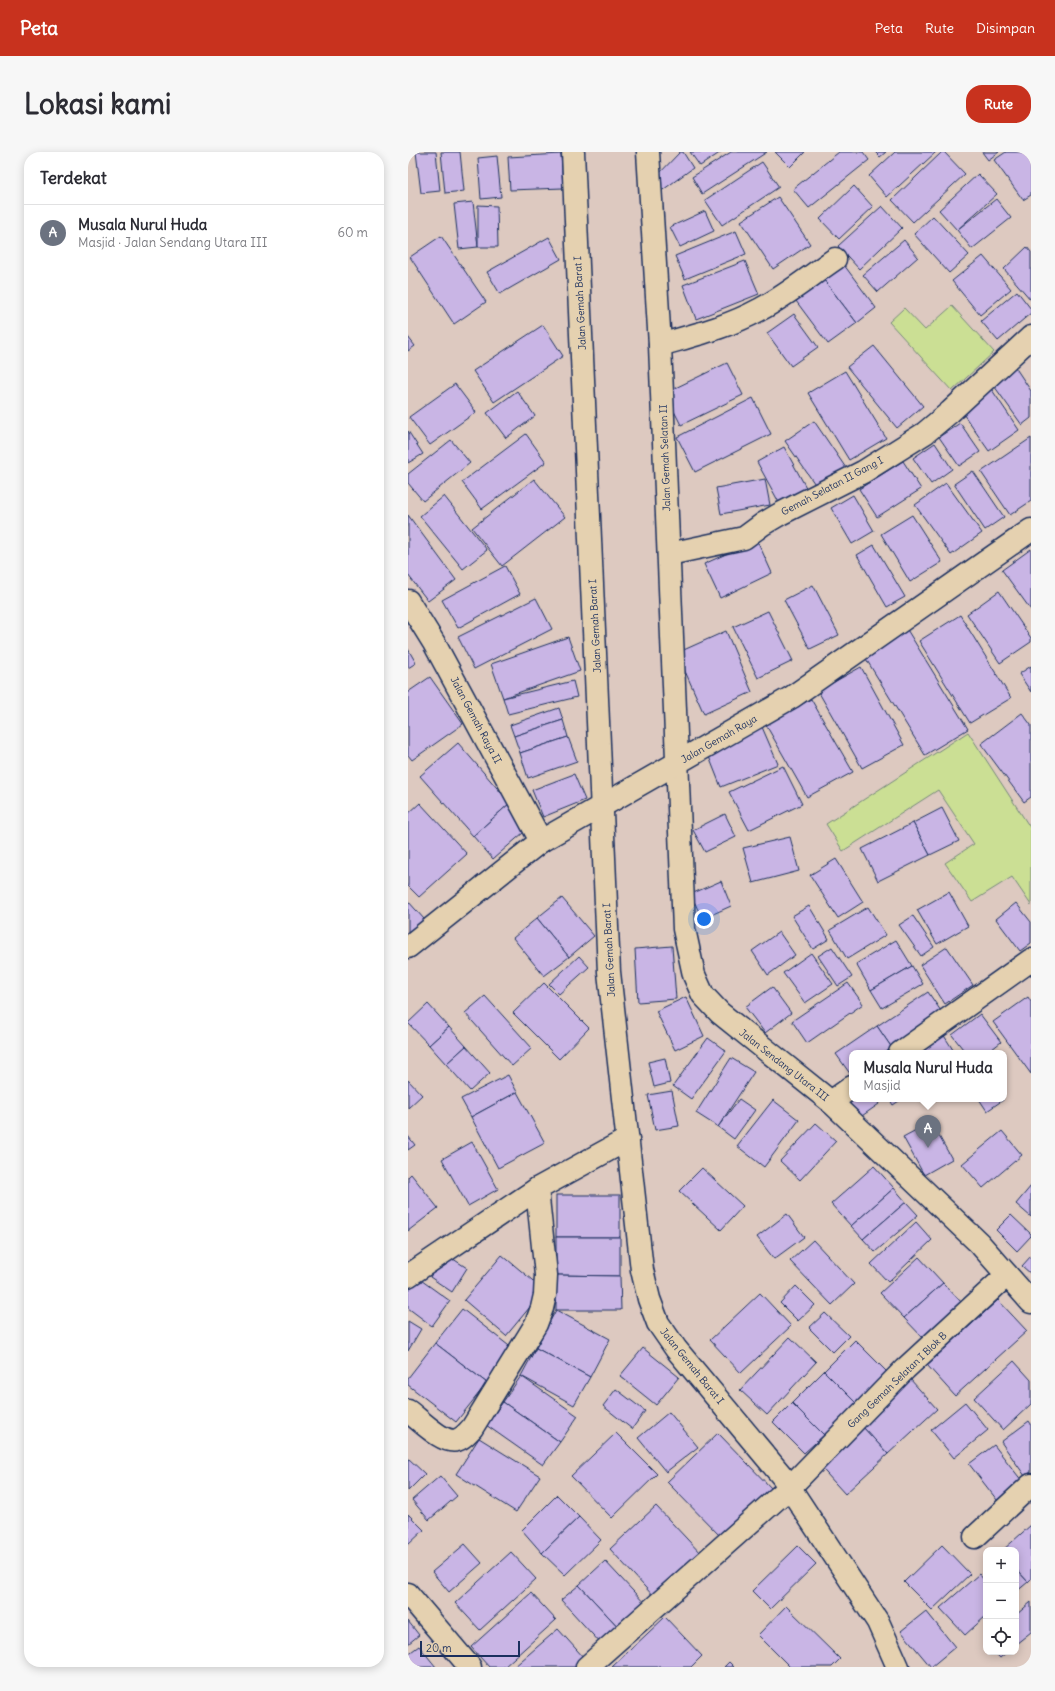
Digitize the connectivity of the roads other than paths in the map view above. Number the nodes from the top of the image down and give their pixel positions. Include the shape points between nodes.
1 (573, 152) edge
2 (648, 152) edge
3 (835, 258) dead end
4 (1031, 337) edge
5 (660, 345) junction
6 (1031, 530) edge
7 (669, 554) junction
8 (408, 601) edge
9 (678, 763) junction
10 (603, 805) junction
11 (541, 841) junction
12 (408, 947) edge
13 (1031, 960) edge
14 (904, 1050) edge
15 (849, 1089) edge
16 (831, 1102) junction
17 (628, 1139) junction
18 (537, 1189) junction
19 (1007, 1275) junction
20 (408, 1276) edge
21 (1031, 1302) edge
22 (408, 1411) edge
23 (1031, 1485) edge
24 (790, 1487) junction
25 (975, 1537) dead end
26 (408, 1594) edge
27 (470, 1667) edge
28 (587, 1667) edge
29 (898, 1667) edge

1 - 10 street, Jalan Gemah Barat I
2 - 5 street, Jalan Gemah Selatan II
3 - 5 street via 758,311 715,329
4 - 7 street, Gemah Selatan II Gang I via 950,412 925,432 863,472 780,514 744,538
5 - 7 street, Jalan Gemah Selatan II
6 - 9 street, Jalan Gemah Raya via 792,697
7 - 9 street, Jalan Gemah Selatan II
8 - 11 street, Jalan Gemah Raya II via 438,649
9 - 10 street, Jalan Gemah Raya
9 - 16 street, Jalan Sendang Utara III via 684,930 694,975 703,995 720,1013
10 - 11 street, Jalan Gemah Raya
10 - 17 street, Jalan Gemah Barat I via 609,972
11 - 12 street, Jalan Gemah Raya
13 - 14 street
15 - 16 street
16 - 19 street, Jalan Sendang Utara III via 979,1243
17 - 18 street
17 - 24 street, Jalan Gemah Barat I via 642,1270 658,1323 676,1349
18 - 20 street
18 - 22 street via 546,1274 545,1294 536,1324 464,1437 448,1441
19 - 21 street, Jalan Sendang Utara III
19 - 24 street, Gang Gemah Selatan I Blok B via 905,1369
23 - 25 street
24 - 28 street, Gang Gemah Selatan I Blok B
24 - 29 street, Jalan Gemah Barat I via 878,1622
26 - 27 street

